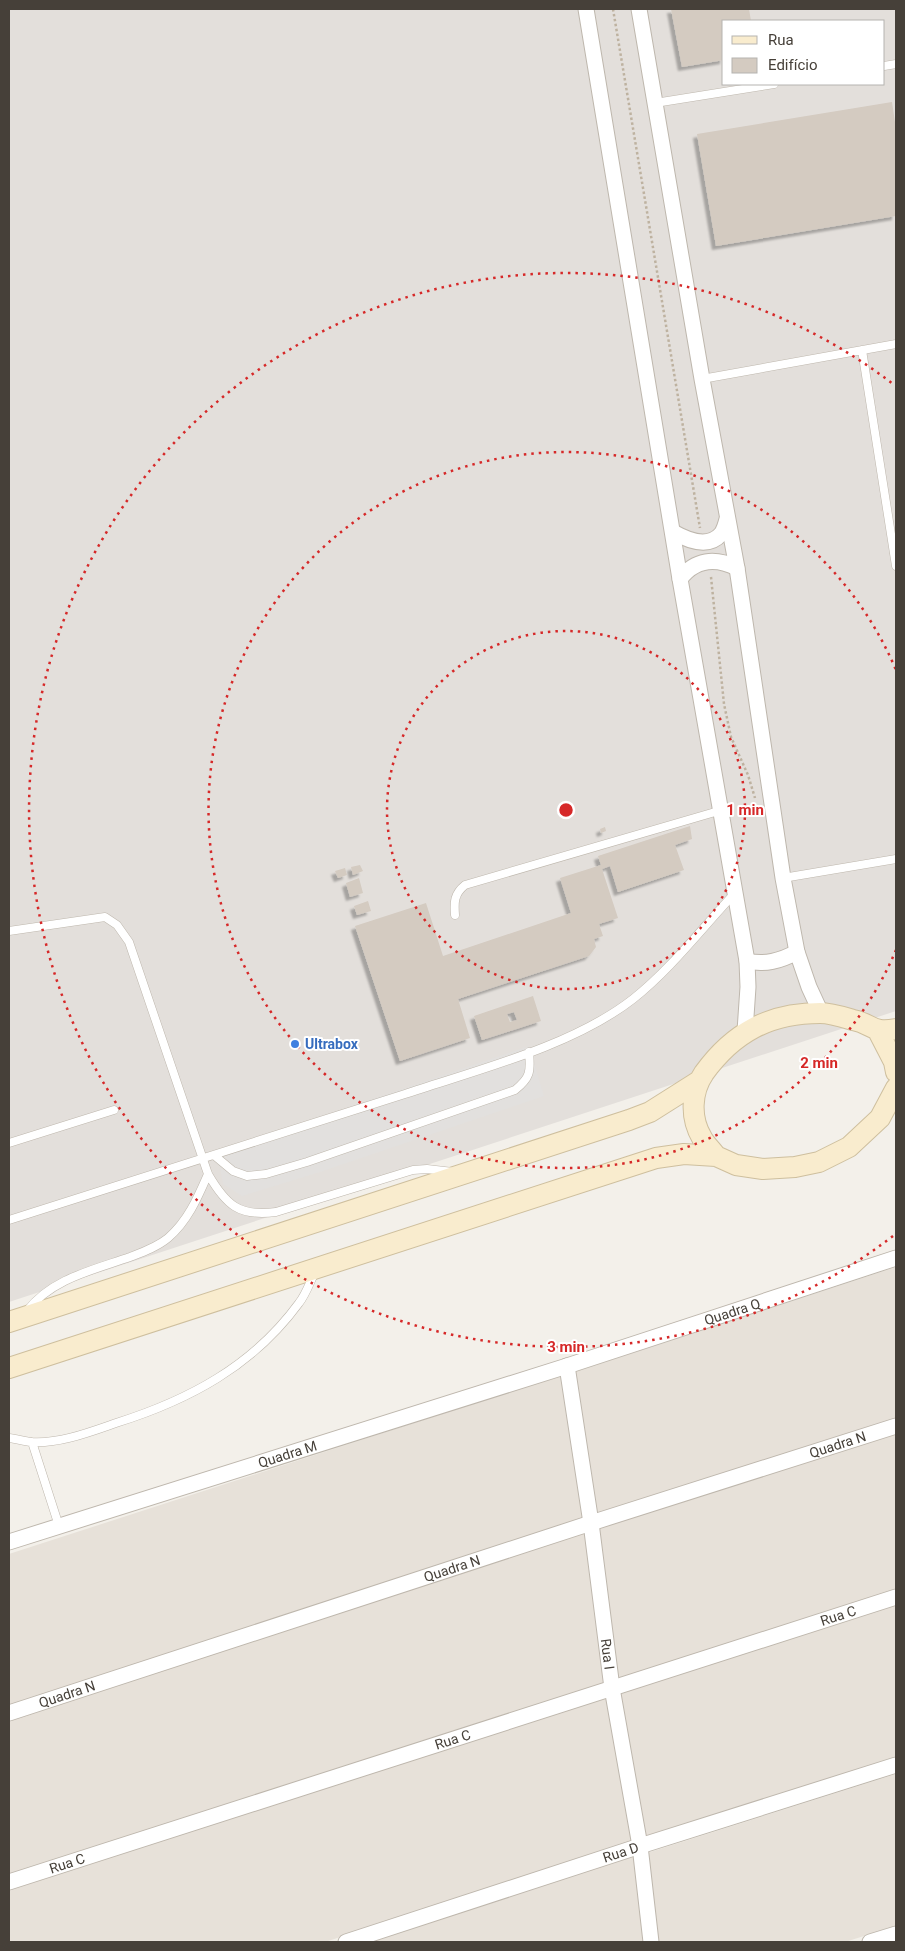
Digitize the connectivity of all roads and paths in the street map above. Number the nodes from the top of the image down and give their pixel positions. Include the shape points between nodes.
1 (586, 9) edge
2 (613, 9) edge
3 (639, 9) edge
4 (768, 85) edge
5 (655, 103) junction
6 (896, 344) edge
7 (862, 350) junction
8 (702, 378) junction
9 (727, 519) junction
10 (673, 532) junction
11 (702, 542) junction
12 (709, 561) junction
13 (896, 566) edge
14 (737, 568) junction
15 (680, 579) junction
16 (756, 801) dead end
17 (722, 810) junction
18 (896, 858) edge
19 (784, 878) junction
20 (736, 892) junction
21 (455, 916) dead end
22 (9, 931) edge
23 (797, 952) junction
24 (747, 961) junction
25 (822, 1013) junction
26 (887, 1030) edge
27 (744, 1031) junction
28 (529, 1052) junction
29 (896, 1072) edge
30 (698, 1081) junction
31 (896, 1088) edge
32 (114, 1110) dead end
33 (9, 1143) edge
34 (215, 1156) junction
35 (716, 1156) junction
36 (204, 1160) junction
37 (208, 1174) junction
38 (464, 1175) junction
39 (9, 1220) edge
40 (896, 1258) edge
41 (318, 1268) junction
42 (15, 1320) edge
43 (567, 1366) junction
44 (9, 1368) edge
45 (896, 1426) edge
46 (9, 1438) edge
47 (32, 1442) junction
48 (591, 1523) junction
49 (59, 1526) junction
50 (9, 1542) edge
51 (896, 1597) edge
52 (612, 1688) junction
53 (9, 1713) edge
54 (896, 1765) edge
55 (640, 1846) junction
56 (9, 1882) edge
57 (896, 1934) edge
58 (346, 1942) edge
59 (650, 1942) edge
60 (870, 1942) edge

1 - 10 street
2 - 11 path
3 - 5 street
4 - 5 lane
5 - 8 street
6 - 7 lane
7 - 8 lane
7 - 13 lane
8 - 9 street
9 - 11 street via 721,533 713,540
9 - 14 street
10 - 11 street
10 - 15 street
12 - 14 street via 724,562
12 - 15 street via 688,569
12 - 16 path via 724,704 731,738
14 - 19 street
15 - 17 street
17 - 20 street
17 - 21 lane via 465,885 458,891 454,902
18 - 19 lane
19 - 23 street
20 - 24 street
20 - 28 lane via 674,961 633,999 600,1021
22 - 36 lane via 105,917 117,926 129,942
23 - 24 street via 773,962
23 - 25 street
24 - 27 street
25 - 26 main road
25 - 27 main road via 789,1016
26 - 29 main road
27 - 30 main road via 717,1055
28 - 34 lane
28 - 34 lane via 529,1075 514,1090 300,1164 247,1176 233,1171
30 - 35 main road via 693,1100 695,1119 702,1138
30 - 38 main road via 650,1112
31 - 35 main road via 874,1124 850,1147 819,1162 763,1169 736,1165
32 - 33 lane
34 - 36 lane
35 - 41 main road via 684,1154 656,1158
36 - 37 lane
36 - 39 lane
37 - 38 lane via 229,1202 242,1211 258,1215 413,1170 438,1169
37 - 42 lane via 193,1206 167,1238 148,1250 59,1283 43,1293
38 - 42 main road
40 - 43 street, Quadra Q
41 - 44 main road
41 - 47 lane via 301,1301 278,1329 225,1375 178,1401 142,1415 64,1439
43 - 48 street, Rua I
43 - 49 street, Quadra M
45 - 48 street, Quadra N
46 - 47 lane
47 - 49 lane
48 - 52 street, Rua I
48 - 53 street, Quadra N
49 - 50 street, Quadra M
51 - 52 street, Rua C
52 - 55 street, Rua I
52 - 56 street, Rua C
54 - 55 street, Rua D
55 - 58 street, Rua D
55 - 59 street, Rua I
57 - 60 street

